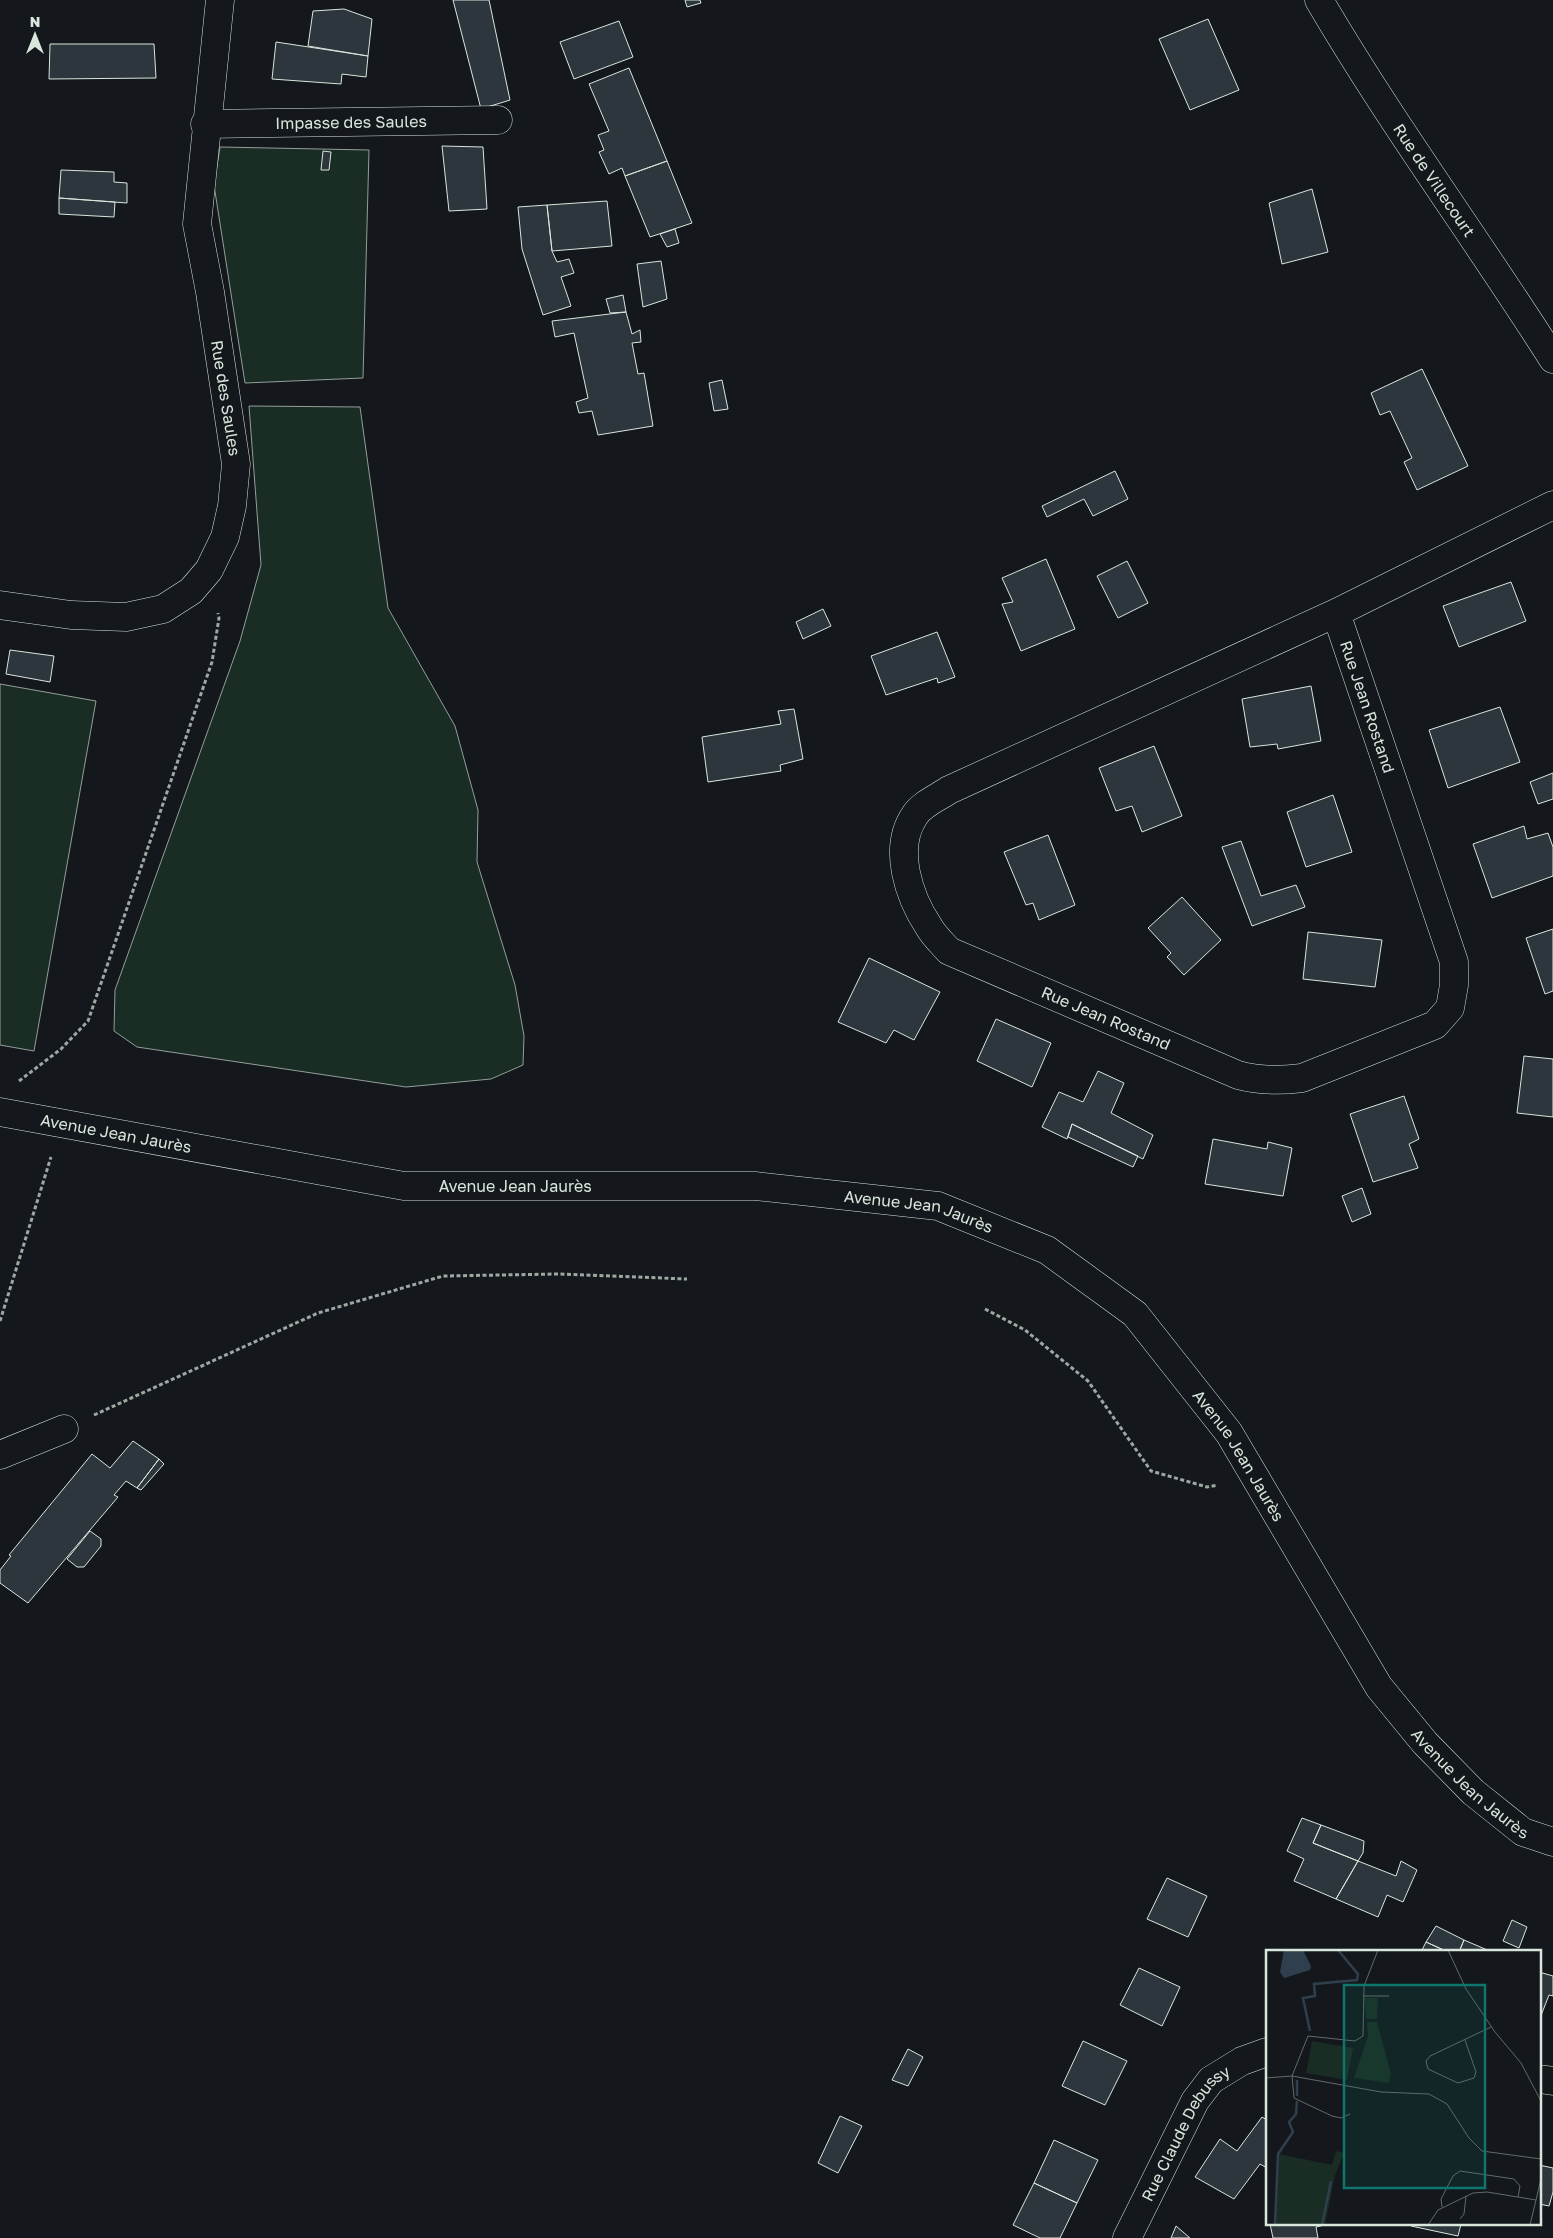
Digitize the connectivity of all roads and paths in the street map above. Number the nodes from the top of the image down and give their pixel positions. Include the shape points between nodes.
1 (220, 0) edge
2 (1319, 0) edge
3 (498, 120) dead end
4 (205, 124) junction
5 (1553, 359) edge
6 (1553, 505) edge
7 (209, 570) junction
8 (0, 606) edge
9 (1336, 612) junction
10 (2, 1112) edge
11 (62, 1124) junction
12 (686, 1279) dead end
13 (985, 1309) dead end
14 (0, 1321) edge
15 (64, 1428) joint
16 (0, 1455) edge
17 (1256, 1478) junction
18 (1553, 1842) edge
19 (1266, 2052) edge
20 (1540, 2079) edge
21 (1553, 2081) edge
22 (1127, 2238) edge

1 - 4 street, Rue des Saules
2 - 5 street, Rue de Villecourt
3 - 4 street, Impasse des Saules
4 - 7 street, Rue des Saules via 196,224 210,292 236,464 225,537
6 - 9 street, Rue Jean Rostand
7 - 8 street, Rue des Saules via 190,591 163,608 126,617 71,615
7 - 10 path via 219,618 212,662 88,1020 61,1049 20,1078
9 - 9 street, Rue Jean Rostand via 949,790 929,803 915,814 904,839 904,861 913,899 929,928 949,950 1255,1080 1302,1078 1435,1025 1450,1008 1454,962
10 - 11 street, Avenue Jean Jaurès
11 - 14 path
11 - 17 street, Avenue Jean Jaurès via 404,1186 755,1186 938,1206 1047,1250 1136,1314 1229,1433
12 - 15 path via 558,1274 443,1276 318,1313
13 - 17 path via 1025,1330 1088,1381 1151,1471 1207,1487
15 - 16 street
17 - 18 street, Avenue Jean Jaurès via 1379,1687 1425,1743 1473,1792 1523,1832
19 - 22 street, Rue Claude Debussy via 1242,2061 1210,2080 1195,2101
20 - 21 street

